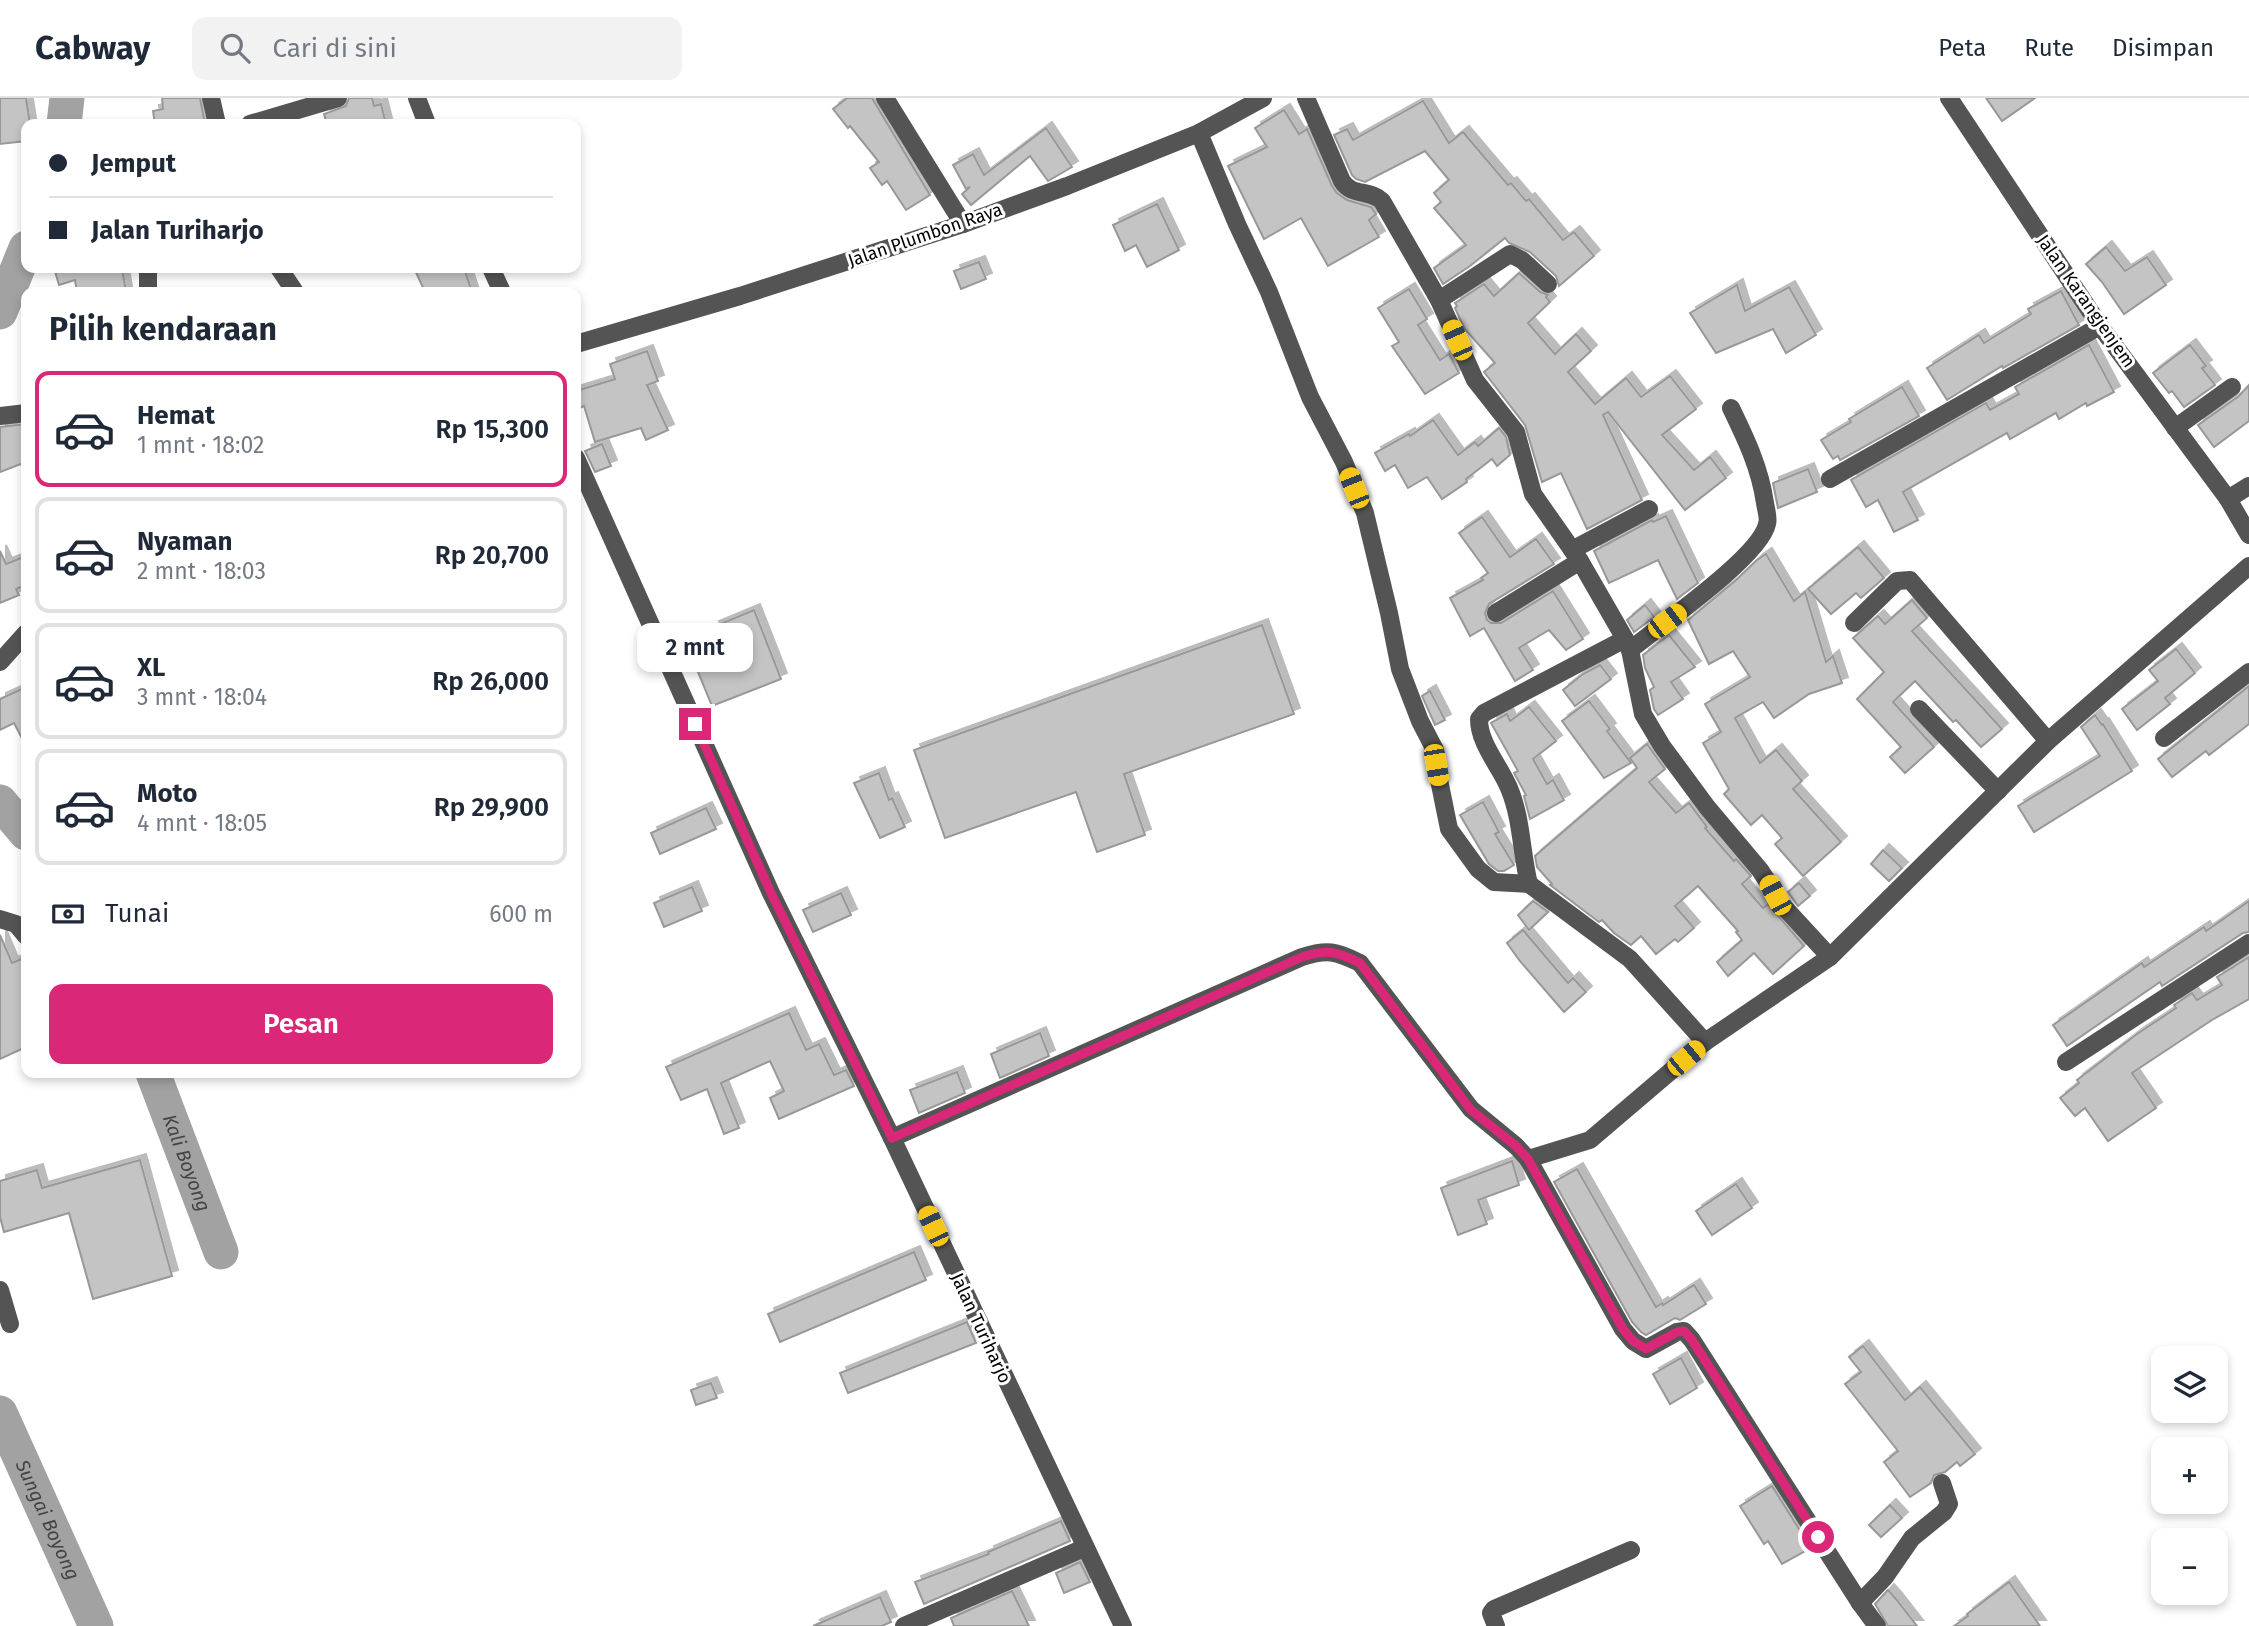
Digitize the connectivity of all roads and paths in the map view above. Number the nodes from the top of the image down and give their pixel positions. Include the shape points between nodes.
1 (211, 98) edge
2 (338, 98) edge
3 (417, 98) edge
4 (885, 98) edge
5 (1263, 98) edge
6 (1306, 98) edge
7 (1949, 98) edge
8 (217, 119) edge
9 (267, 119) edge
10 (425, 119) edge
11 (1199, 133) junction
12 (962, 224) junction
13 (1548, 284) dead end
14 (1439, 300) junction
15 (2100, 326) junction
16 (581, 343) edge
17 (2232, 387) dead end
18 (1731, 408) dead end
19 (21, 414) edge
20 (0, 416) edge
21 (2175, 428) junction
22 (581, 469) edge
23 (1830, 479) dead end
24 (2249, 486) edge
25 (2228, 499) junction
26 (1649, 509) dead end
27 (2249, 536) edge
28 (1576, 555) junction
29 (2249, 565) edge
30 (1496, 613) dead end
31 (1854, 623) dead end
32 (21, 639) edge
33 (1628, 644) junction
34 (0, 662) edge
35 (2249, 672) edge
36 (1919, 709) dead end
37 (2164, 738) dead end
38 (2048, 741) junction
39 (1998, 790) junction
40 (1529, 884) junction
41 (0, 919) edge
42 (21, 930) edge
43 (2249, 943) edge
44 (1830, 957) junction
45 (1705, 1042) junction
46 (2066, 1062) dead end
47 (892, 1138) junction
48 (1528, 1159) junction
49 (0, 1290) edge
50 (10, 1324) dead end
51 (1942, 1483) dead end
52 (1084, 1548) junction
53 (1631, 1550) dead end
54 (1860, 1603) junction
55 (904, 1626) edge
56 (1123, 1626) edge
57 (1496, 1626) edge
58 (1877, 1626) edge

1 - 8 street
2 - 9 street
3 - 10 street
4 - 12 street
5 - 11 street, Jalan Plumbon Raya
6 - 14 street via 1347,188 1382,201
7 - 15 street, Jalan Karangjenjem
11 - 12 street, Jalan Plumbon Raya
11 - 40 street via 1310,397 1365,513 1400,668 1435,750 1449,829 1478,869 1494,882
12 - 16 street, Jalan Plumbon Raya
13 - 14 street via 1510,254
14 - 28 street via 1475,380 1516,432 1532,494
15 - 21 street, Jalan Karangjenjem
15 - 23 street
17 - 21 street
18 - 33 street via 1762,482 1768,522 1765,532 1756,546 1700,596
19 - 20 street
21 - 25 street, Jalan Karangjenjem
22 - 47 street, Jalan Turiharjo via 771,893
24 - 25 street
25 - 27 street, Jalan Karangjenjem
26 - 28 street
28 - 30 street
28 - 33 street
29 - 38 street
31 - 38 street via 1897,581 1910,580
32 - 34 street
33 - 40 street via 1479,719 1482,737 1509,788 1519,820
33 - 44 street via 1643,714 1662,746 1784,907
35 - 37 street
36 - 39 street
38 - 39 street
39 - 44 street
40 - 45 street via 1630,959
41 - 42 street
43 - 46 street
44 - 45 street
45 - 48 street via 1590,1140
47 - 48 street via 1321,951 1360,963 1471,1110
47 - 52 street, Jalan Turiharjo
48 - 54 street via 1623,1329 1646,1349 1677,1332 1684,1331 1692,1340
49 - 50 street
51 - 54 street via 1949,1504 1944,1512 1912,1538
52 - 55 street
52 - 56 street, Jalan Turiharjo
53 - 57 street via 1494,1609
54 - 58 street

